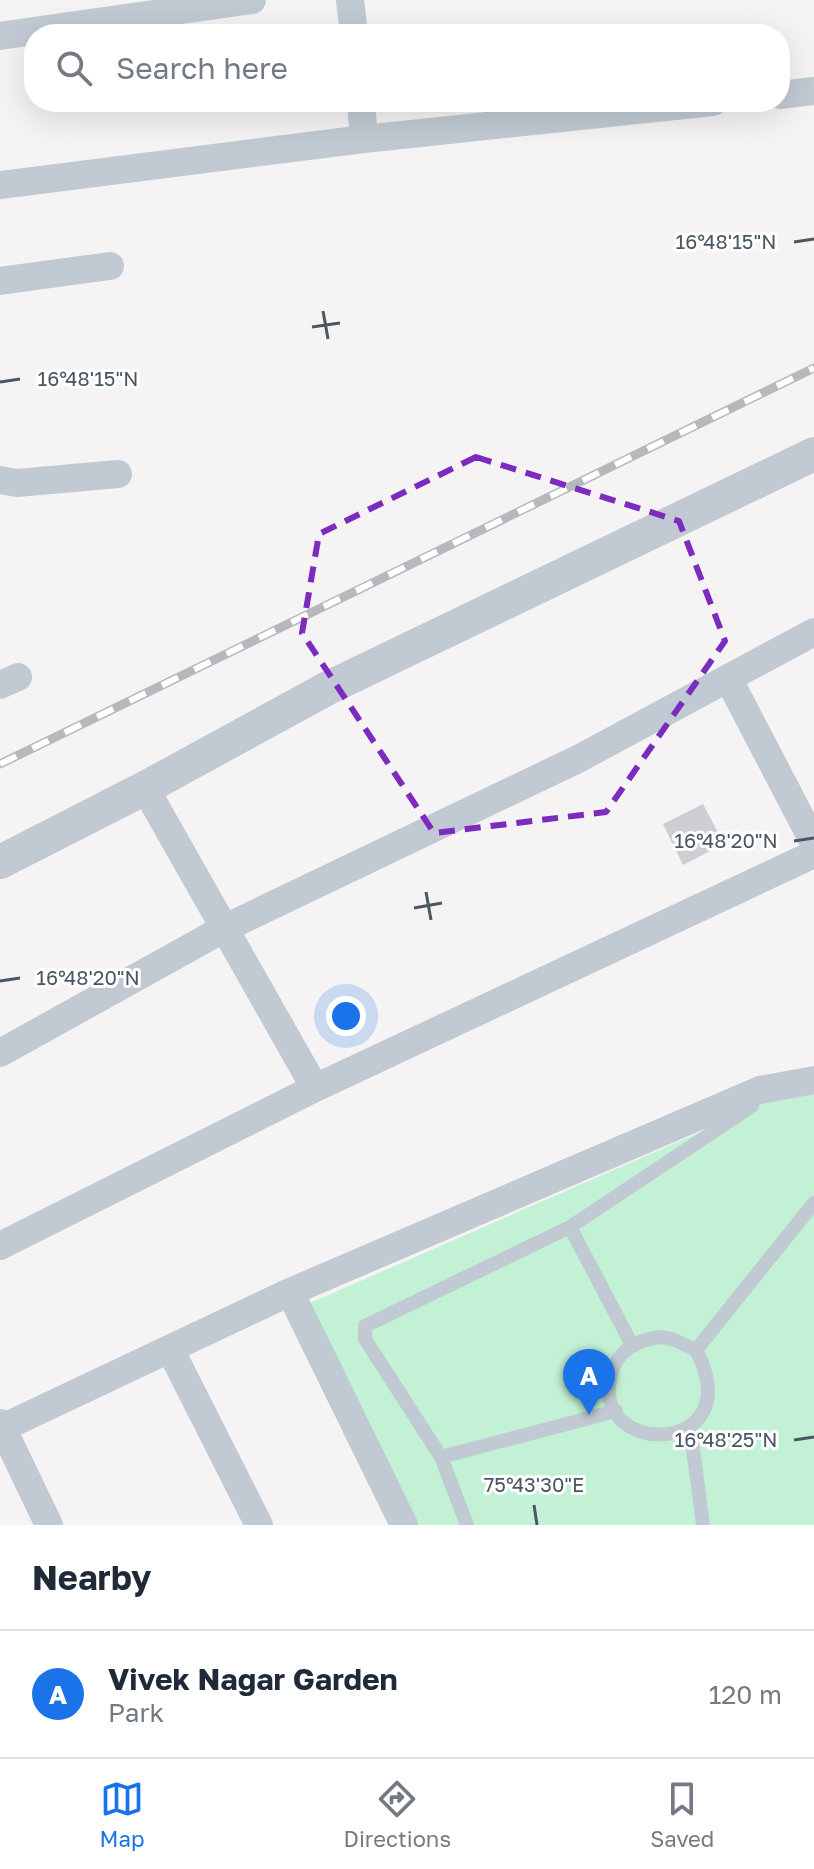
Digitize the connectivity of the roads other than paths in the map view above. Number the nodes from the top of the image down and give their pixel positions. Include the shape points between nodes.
1 (252, 0) edge
2 (350, 0) edge
3 (84, 24) edge
4 (353, 24) edge
5 (24, 33) edge
6 (0, 36) edge
7 (814, 91) edge
8 (790, 94) edge
9 (362, 112) edge
10 (619, 112) edge
11 (364, 139) junction
12 (0, 185) edge
13 (110, 266) dead end
14 (0, 281) edge
15 (814, 454) edge
16 (118, 474) dead end
17 (0, 480) edge
18 (814, 632) edge
19 (728, 678) junction
20 (145, 788) junction
21 (814, 843) edge
22 (814, 854) edge
23 (0, 862) edge
24 (225, 928) junction
25 (0, 1053) edge
26 (814, 1080) edge
27 (782, 1086) junction
28 (315, 1088) junction
29 (814, 1203) edge
30 (570, 1227) junction
31 (0, 1246) edge
32 (290, 1292) junction
33 (632, 1345) junction
34 (170, 1349) junction
35 (696, 1350) junction
36 (616, 1411) junction
37 (1, 1425) edge
38 (690, 1426) junction
39 (441, 1457) junction
40 (49, 1525) edge
41 (259, 1525) edge
42 (404, 1525) edge
43 (467, 1525) edge
44 (703, 1525) edge

1 - 3 street
2 - 4 street
5 - 6 street
7 - 8 street
9 - 11 street
10 - 11 street
11 - 12 street
13 - 14 street
15 - 20 street via 328,688
16 - 17 street
18 - 19 street
19 - 21 street
19 - 24 street via 578,759
20 - 23 street
20 - 24 street
22 - 28 street
24 - 25 street
24 - 28 street
26 - 27 street
27 - 30 lane
27 - 32 street via 745,1096
28 - 31 street
29 - 35 lane
30 - 33 lane
30 - 39 lane via 365,1326 365,1339
32 - 34 street
32 - 42 street
33 - 35 lane via 659,1337
33 - 36 lane via 621,1355 609,1382
34 - 37 street
34 - 41 street
35 - 38 lane via 709,1390
36 - 38 lane via 636,1431 649,1435
36 - 39 lane
37 - 40 street
38 - 44 lane
39 - 43 lane

